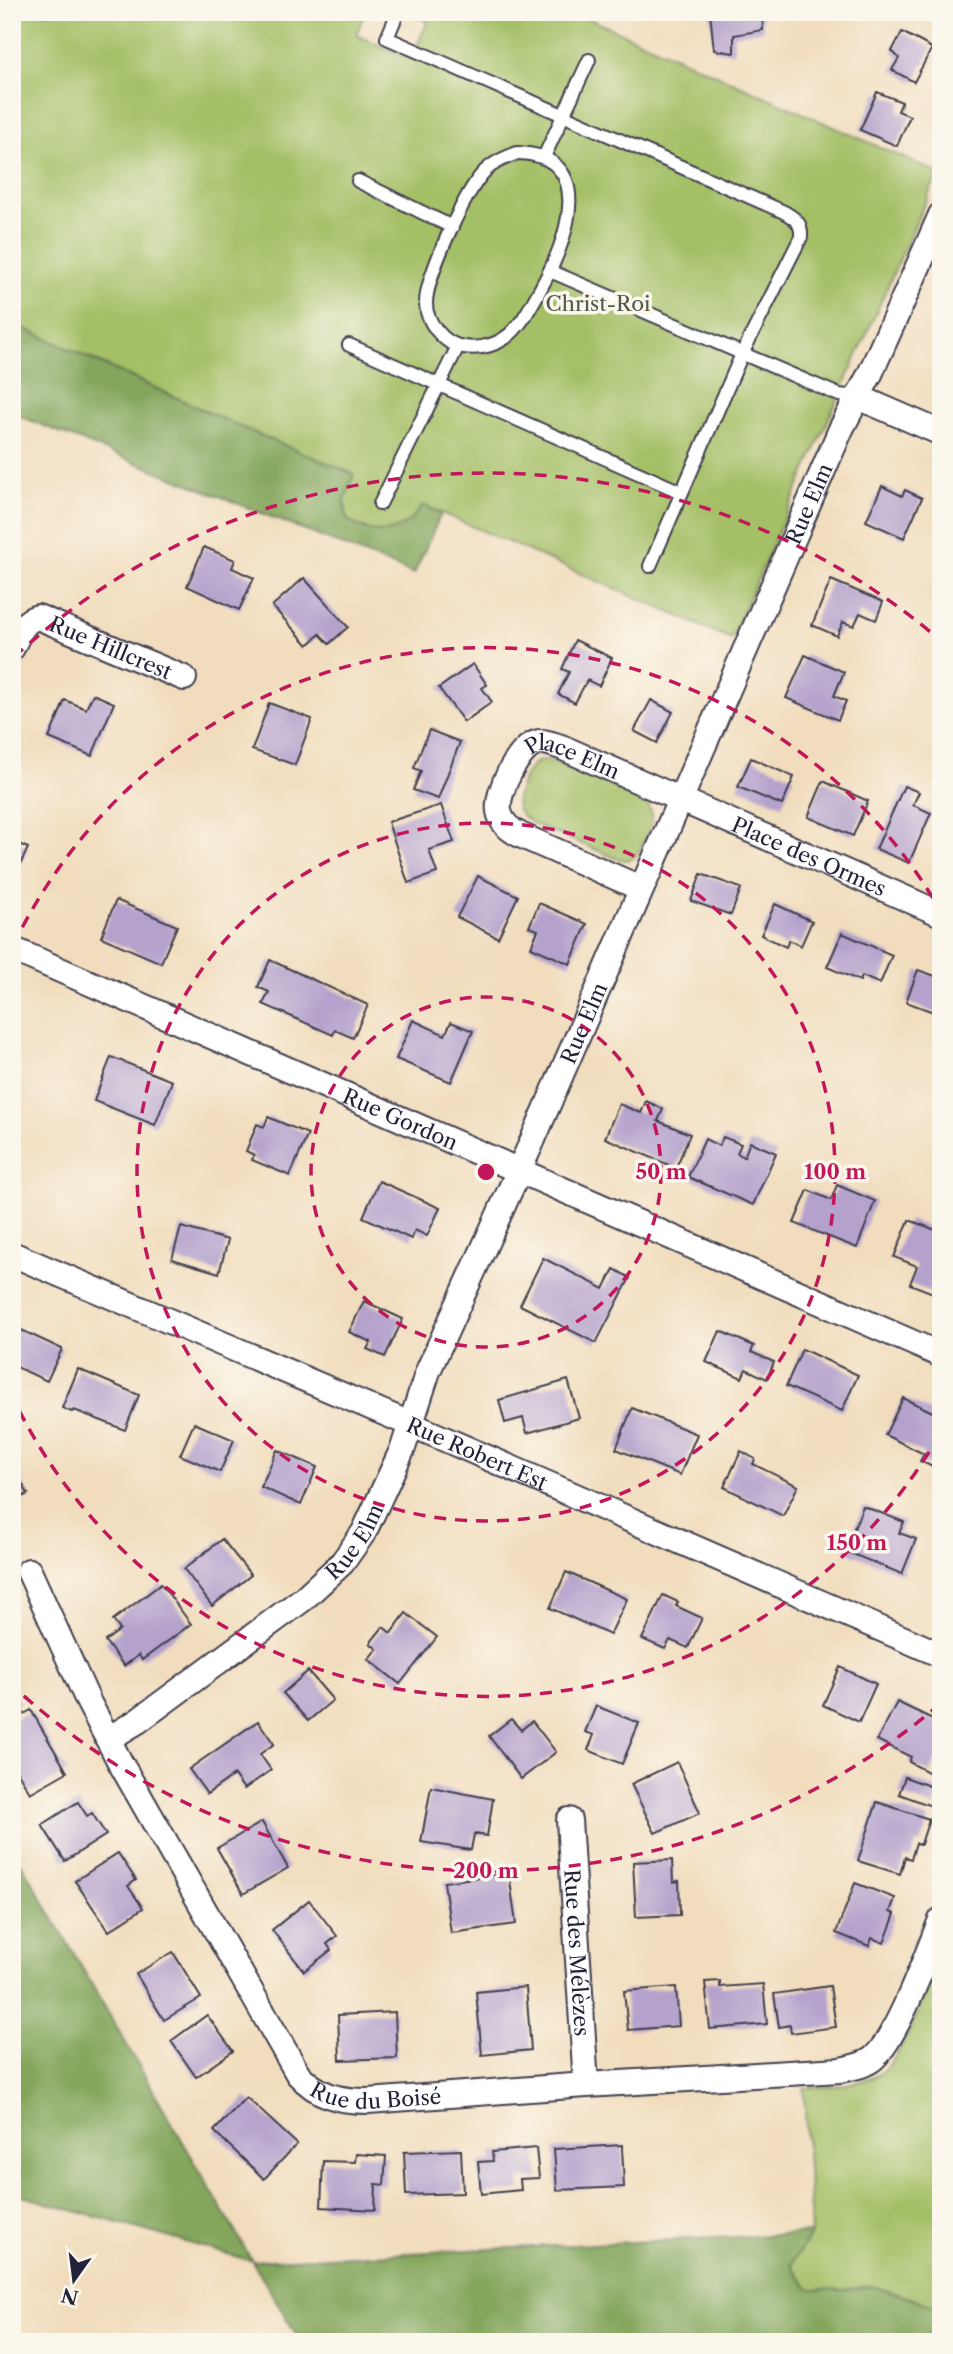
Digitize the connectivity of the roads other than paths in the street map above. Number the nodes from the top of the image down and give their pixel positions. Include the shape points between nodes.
1 (398, 12) edge
2 (589, 60) dead end
3 (563, 115) junction
4 (544, 157) junction
5 (358, 181) dead end
6 (941, 215) edge
7 (452, 227) junction
8 (550, 271) junction
9 (349, 345) dead end
10 (457, 346) junction
11 (743, 354) junction
12 (438, 384) junction
13 (858, 397) junction
14 (941, 433) edge
15 (681, 492) junction
16 (380, 504) dead end
17 (650, 566) dead end
18 (12, 648) edge
19 (184, 678) dead end
20 (679, 800) junction
21 (640, 888) junction
22 (941, 914) edge
23 (12, 949) edge
24 (519, 1171) junction
25 (12, 1254) edge
26 (941, 1355) edge
27 (410, 1424) junction
28 (29, 1571) dead end
29 (941, 1655) edge
30 (108, 1739) junction
31 (569, 1820) dead end
32 (941, 1920) edge
33 (586, 2085) junction

1 - 3 lane via 387,38
2 - 3 lane
3 - 4 lane
3 - 11 lane via 796,219 801,237
4 - 7 lane via 517,153 483,172
4 - 8 lane via 566,182 571,209
5 - 7 lane
6 - 13 street, Rue Elm
7 - 10 lane via 429,283 426,303 429,320
8 - 10 lane via 530,307 505,337 481,346
8 - 11 lane
9 - 12 lane
10 - 12 lane
11 - 13 lane via 839,395
11 - 15 lane
12 - 15 lane
12 - 16 lane
13 - 14 street
13 - 20 street, Rue Elm
15 - 17 lane
18 - 19 street, Rue Hillcrest via 30,618 38,617
20 - 21 street, Rue Elm
20 - 21 street, Place Elm via 541,741 522,753 501,794 499,812 513,832
20 - 22 street, Place des Ormes
21 - 24 street, Rue Elm
23 - 24 street, Rue Gordon
24 - 26 street, Rue Gordon
24 - 27 street, Rue Elm via 428,1371
25 - 27 street, Rue Robert Est
27 - 29 street, Rue Robert Est
27 - 30 street, Rue Elm via 371,1519 342,1563 303,1599
28 - 30 street, Rue du Boisé
30 - 33 street, Rue du Boisé via 298,2074 319,2093 358,2101
31 - 33 street, Rue des Mélèzes
32 - 33 street, Rue du Boisé via 893,2033 873,2059 858,2067

